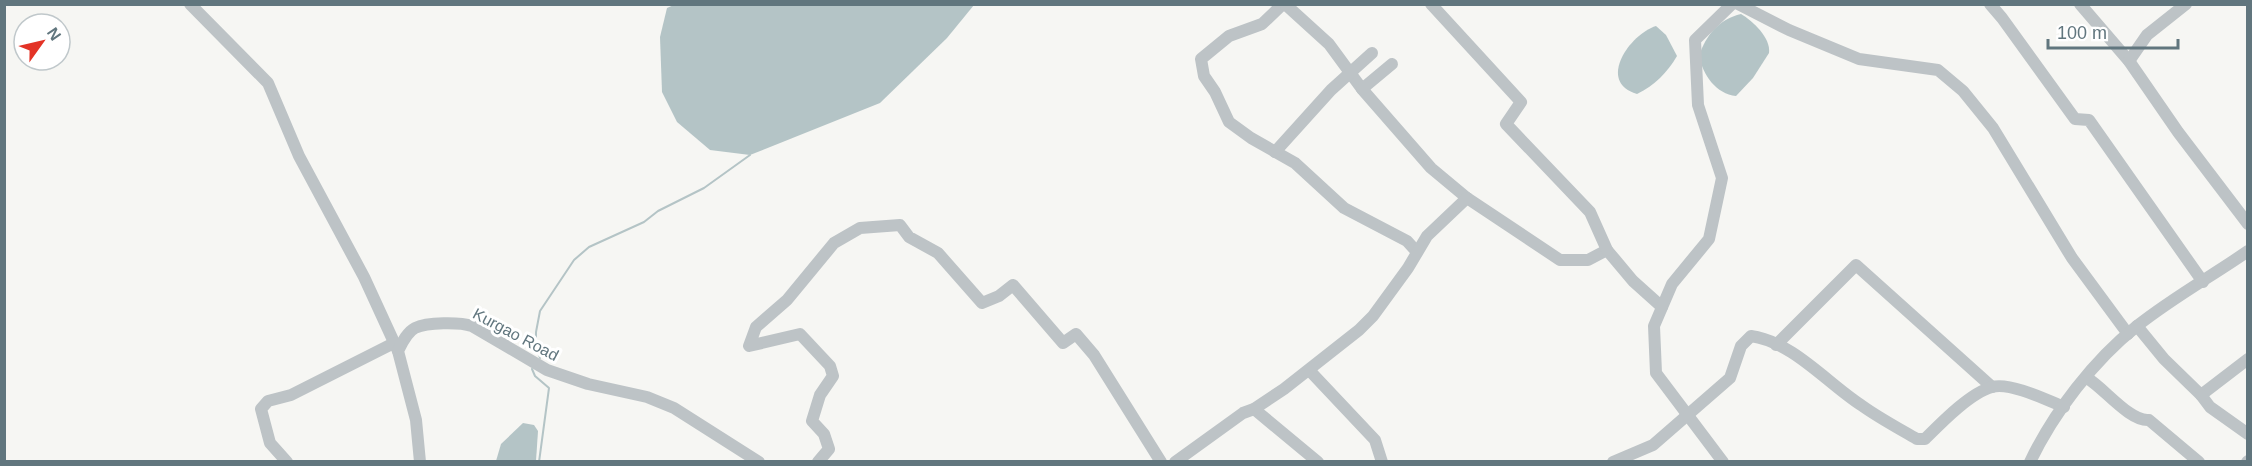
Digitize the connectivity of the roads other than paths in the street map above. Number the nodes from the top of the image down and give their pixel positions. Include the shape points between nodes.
1 (190, 4) edge
2 (1284, 4) edge
3 (1431, 4) edge
4 (1732, 4) edge
5 (1738, 4) edge
6 (1990, 4) edge
7 (2080, 4) edge
8 (2186, 4) edge
9 (1372, 53) dead end
10 (2129, 61) junction
11 (1392, 64) dead end
12 (1351, 74) junction
13 (1362, 89) junction
14 (1275, 152) junction
15 (1467, 198) junction
16 (2247, 224) edge
17 (1607, 250) junction
18 (2247, 251) edge
19 (1417, 252) junction
20 (2203, 282) junction
21 (1662, 308) junction
22 (2133, 330) junction
23 (1776, 345) junction
24 (396, 347) junction
25 (2247, 359) edge
26 (1309, 370) junction
27 (2086, 378) junction
28 (1992, 387) junction
29 (2201, 395) junction
30 (2064, 407) junction
31 (1254, 409) junction
32 (1686, 414) junction
33 (2247, 434) edge
34 (287, 462) edge
35 (420, 462) edge
36 (759, 462) edge
37 (818, 462) edge
38 (1161, 462) edge
39 (1175, 462) edge
40 (1318, 462) edge
41 (1382, 462) edge
42 (1613, 462) edge
43 (1724, 462) edge
44 (2030, 462) edge
45 (2199, 462) edge

1 - 24 street via 268,83 299,156 364,277
2 - 12 street via 1329,44
2 - 14 street via 1262,24 1229,36 1201,59 1203,76 1229,122
3 - 17 street via 1521,102 1506,124 1590,212
4 - 21 street via 1695,40 1698,105 1722,178 1709,239 1672,284
5 - 22 street via 1859,59 1938,69 1963,91 1993,128 2072,258
6 - 20 street via 2070,114 2075,119 2089,120
7 - 10 street
8 - 10 street via 2146,35
9 - 12 street
10 - 16 street
11 - 13 street
12 - 13 street
12 - 14 street via 1330,90
13 - 15 street via 1431,168
14 - 19 street via 1295,163 1344,208 1407,241
15 - 17 street via 1560,260 1588,261
15 - 19 street via 1427,236
17 - 21 street
18 - 20 street
19 - 26 street via 1373,316
20 - 22 street
21 - 32 street via 1654,326 1656,373
22 - 27 street
22 - 29 street
23 - 28 street via 1861,406 1917,439 1925,439 1974,397
23 - 28 street via 1856,265
23 - 32 street via 1752,336 1741,346 1730,378
24 - 34 street via 291,395 268,401 261,409 270,443
24 - 35 street via 416,420
24 - 36 street, Kurgao Road via 415,328 460,322 547,370 674,408
25 - 29 street
26 - 31 street
26 - 41 street via 1376,440
27 - 30 street
27 - 45 street via 2100,385 2127,412 2149,420
28 - 30 street via 2035,395
29 - 33 street via 2210,407
30 - 44 street
31 - 39 street via 1243,412
31 - 40 street
32 - 42 street via 1653,445
32 - 43 street
37 - 38 street via 829,448 825,434 812,421 832,376 830,366 800,334 749,346 756,327 787,300 834,243 860,228 900,225 909,237 938,253 982,303 1013,285 1063,343 1076,334 1094,355

